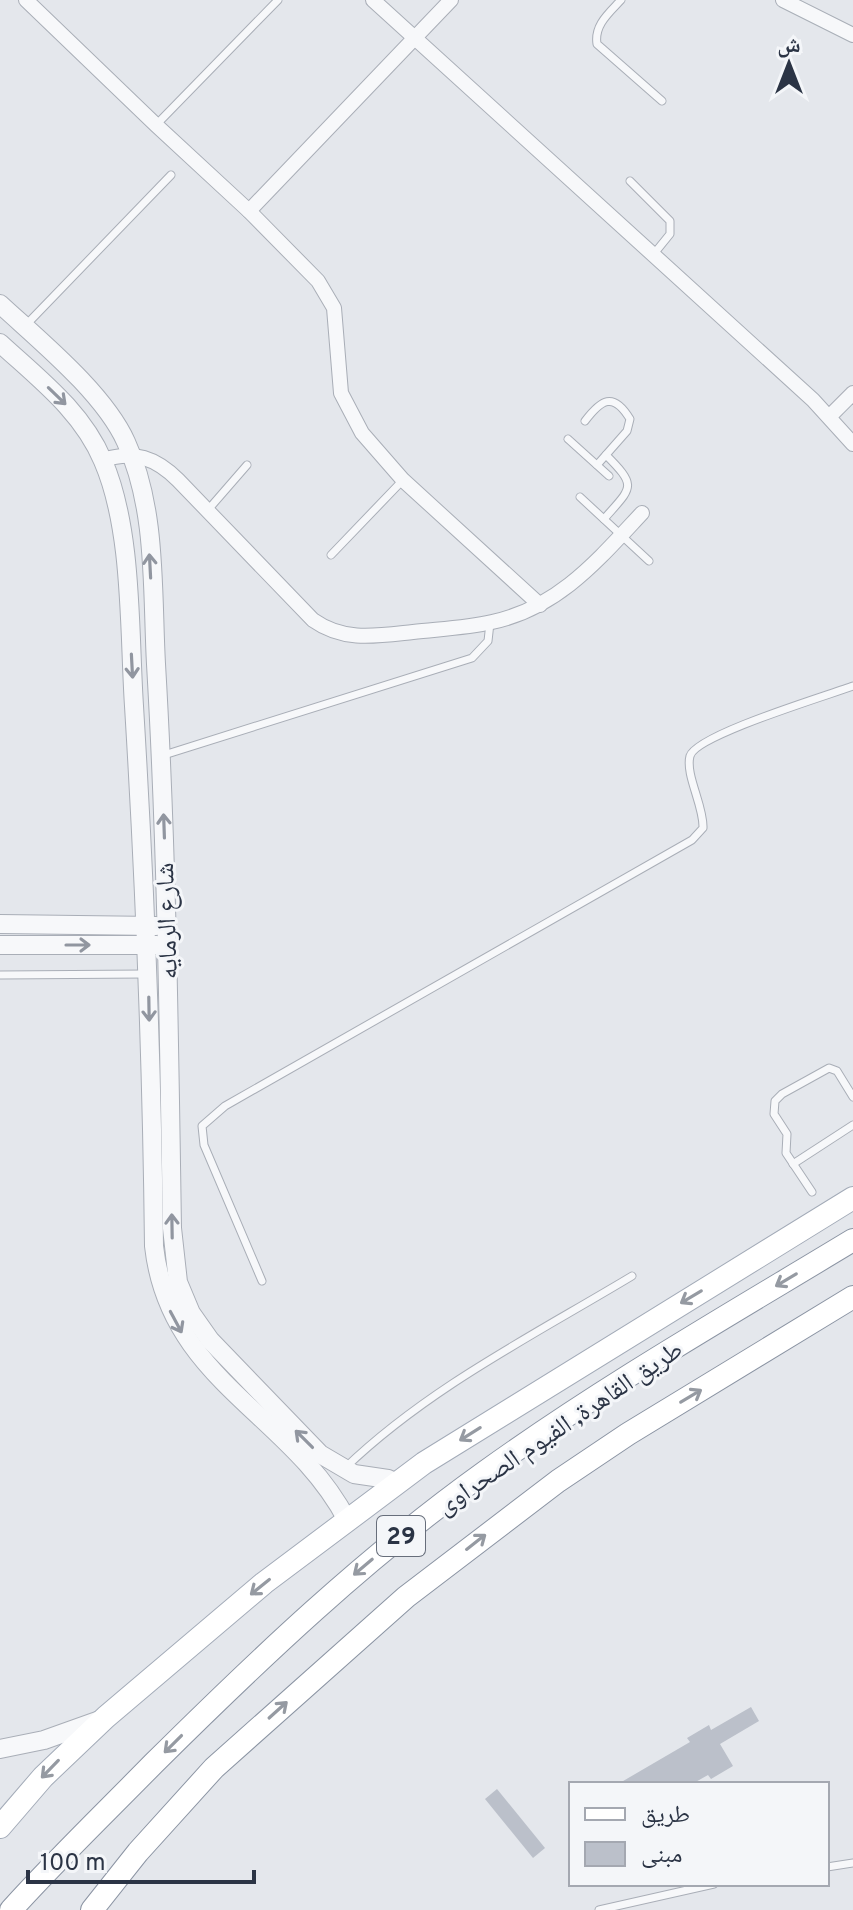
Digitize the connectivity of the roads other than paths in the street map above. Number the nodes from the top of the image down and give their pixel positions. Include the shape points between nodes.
1 (26, 0) edge
2 (278, 0) edge
3 (373, 0) edge
4 (451, 0) edge
5 (621, 0) edge
6 (783, 0) edge
7 (853, 35) edge
8 (415, 38) junction
9 (662, 101) dead end
10 (156, 125) junction
11 (171, 175) dead end
12 (630, 181) dead end
13 (249, 211) junction
14 (653, 255) junction
15 (0, 304) edge
16 (24, 326) junction
17 (0, 343) edge
18 (853, 393) edge
19 (830, 416) junction
20 (585, 421) dead end
21 (568, 439) dead end
22 (853, 444) edge
23 (132, 455) junction
24 (606, 455) junction
25 (103, 460) junction
26 (247, 465) dead end
27 (597, 465) junction
28 (609, 476) dead end
29 (403, 480) junction
30 (580, 497) dead end
31 (207, 511) junction
32 (642, 513) dead end
33 (604, 519) junction
34 (622, 535) junction
35 (331, 555) dead end
36 (649, 561) dead end
37 (540, 605) junction
38 (490, 623) junction
39 (853, 686) edge
40 (162, 756) junction
41 (0, 924) edge
42 (147, 935) junction
43 (167, 935) junction
44 (0, 945) edge
45 (168, 973) junction
46 (148, 974) junction
47 (0, 975) edge
48 (853, 1097) edge
49 (853, 1125) edge
50 (793, 1164) junction
51 (812, 1192) dead end
52 (853, 1198) edge
53 (853, 1240) edge
54 (632, 1276) dead end
55 (262, 1281) dead end
56 (852, 1300) edge
57 (343, 1469) junction
58 (397, 1483) junction
59 (347, 1520) junction
60 (106, 1717) junction
61 (0, 1749) edge
62 (0, 1827) edge
63 (853, 1863) edge
64 (829, 1867) edge
65 (705, 1886) edge
66 (11, 1910) edge
67 (92, 1910) edge
68 (599, 1910) edge

1 - 10 street
2 - 10 lane
3 - 8 street
4 - 8 street
5 - 9 lane via 598,26 597,44
6 - 7 street
8 - 13 street
8 - 14 street
10 - 13 street
11 - 16 lane
12 - 14 lane via 670,221 670,234
13 - 29 street via 327,294 334,308 339,383 346,406
14 - 19 street
15 - 16 street, شارع الرمايه
16 - 23 street, شارع الرمايه via 96,397
17 -> 25 street, شارع الرمايه via 75,414
18 - 19 street
19 - 22 street
20 - 24 lane via 606,401 629,416 629,427
21 - 27 lane
23 - 25 street
23 - 31 street via 156,461
40 -> 23 street, شارع الرمايه via 149,541
24 - 27 lane
24 - 33 lane via 625,473 629,485
25 -> 42 street, شارع الرمايه via 126,570
26 - 31 lane
27 - 28 lane
29 - 35 lane
29 - 37 street
30 - 33 lane
31 - 38 street via 313,620 332,632 368,637
32 - 34 street
33 - 34 lane
34 - 36 lane
34 - 37 street via 584,575
37 - 38 street
38 - 40 lane via 488,641 472,658
39 - 55 lane via 706,740 693,750 689,764 704,818 692,840 286,1071 202,1126 204,1145
43 -> 40 street, شارع الرمايه
41 - 42 street
42 - 43 street
44 -> 42 street
42 - 46 street, شارع الرمايه
43 - 45 street, شارع الرمايه
45 - 46 lane
57 -> 45 street, شارع الرمايه via 310,1445 210,1340 178,1282 172,1238
46 - 47 lane
46 -> 59 street, شارع الرمايه via 154,1246 166,1300 193,1348 314,1472
48 - 50 lane via 837,1071 829,1068 778,1097 773,1109 786,1132 785,1150
49 - 50 lane
50 - 51 lane
52 -> 58 main road
53 -> 66 main road, طريق القاهرة, الفيوم الصحراوى / 29 via 594,1397 430,1513 239,1679
54 - 57 lane via 415,1408
67 -> 56 main road, طريق القاهرة, الفيوم الصحراوى / 29 via 214,1768 406,1597 628,1434
57 - 58 street, شارع الرمايه
58 - 59 main road
59 -> 60 main road
60 - 61 street via 44,1740
60 -> 62 main road via 53,1766
63 - 64 lane
65 - 68 lane

